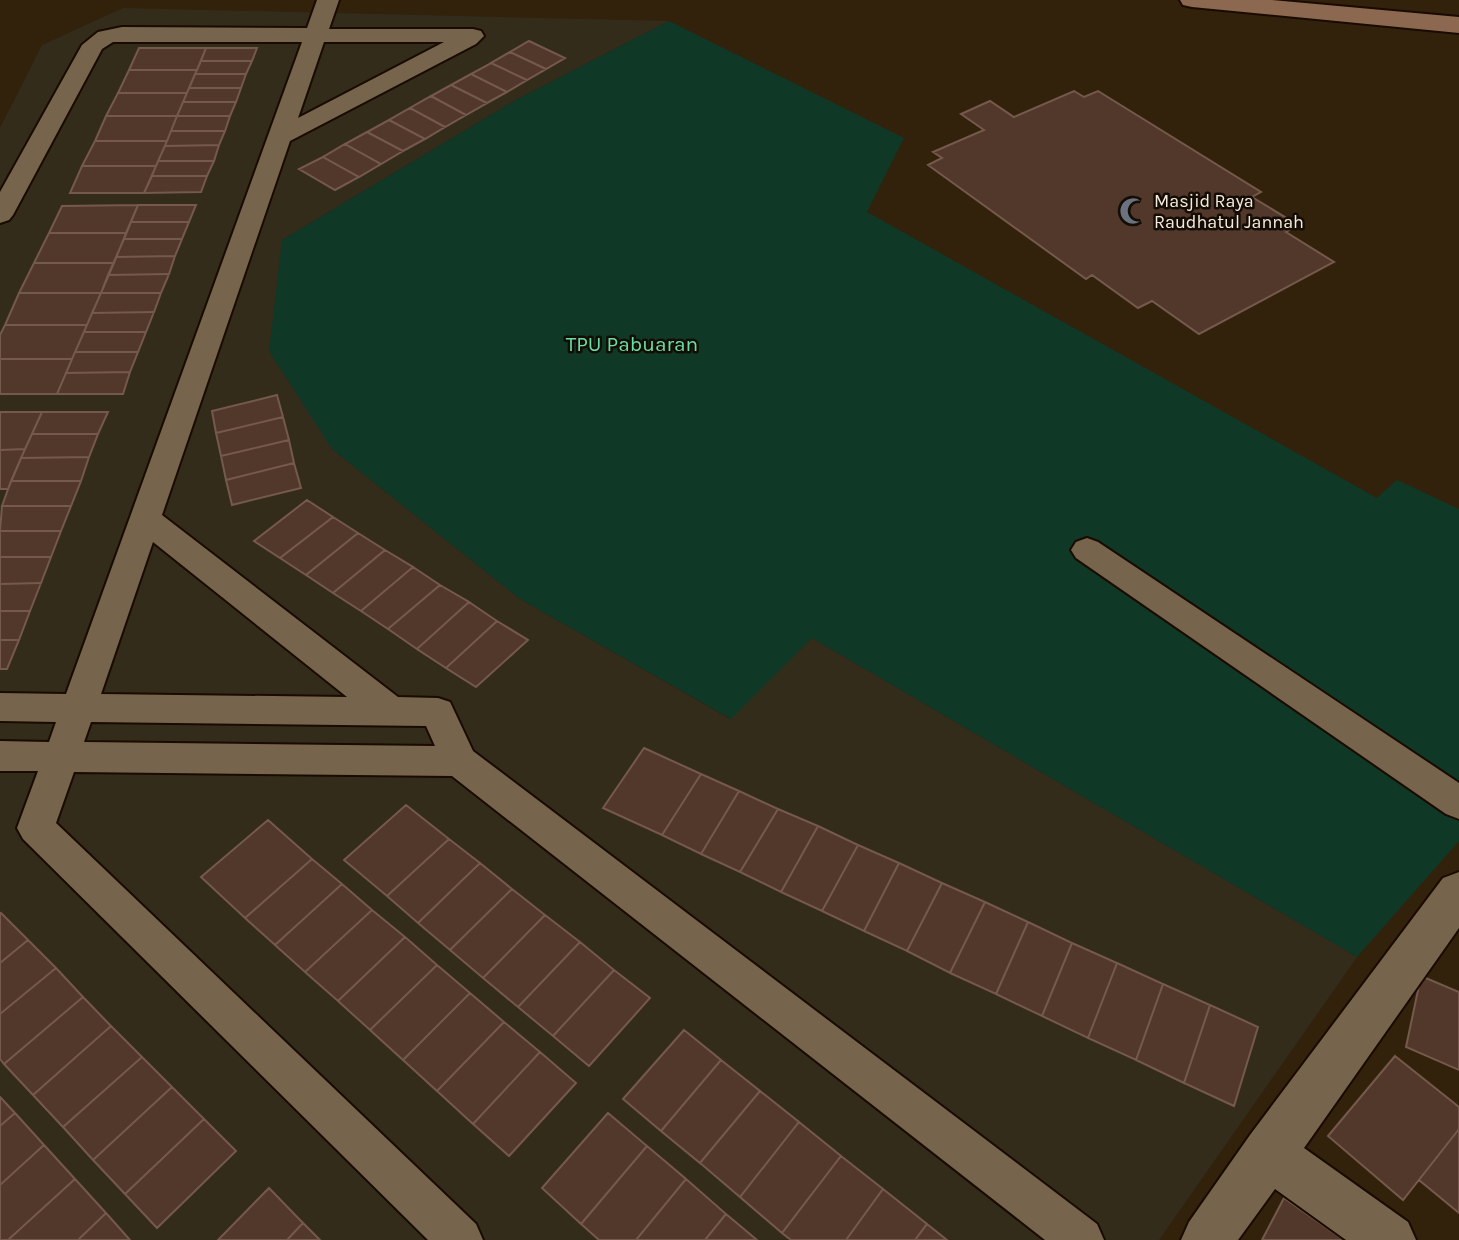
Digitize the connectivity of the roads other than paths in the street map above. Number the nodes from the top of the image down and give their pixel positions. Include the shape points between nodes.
1 (328, 0) edge
2 (1192, 0) edge
3 (1459, 25) edge
4 (316, 36) junction
5 (280, 137) junction
6 (0, 215) edge
7 (145, 519) junction
8 (1087, 550) dead end
9 (0, 707) edge
10 (78, 708) junction
11 (390, 711) junction
12 (0, 756) edge
13 (61, 757) junction
14 (458, 761) junction
15 (1459, 803) edge
16 (1459, 892) edge
17 (1268, 1153) junction
18 (460, 1240) edge
19 (1081, 1240) edge
20 (1207, 1240) edge
21 (1390, 1240) edge

1 - 4 lane
2 - 3 main road
4 - 5 lane
4 - 5 lane via 473,36
4 - 6 lane via 106,37 93,45
5 - 7 lane
7 - 10 lane
7 - 11 lane
8 - 15 lane
9 - 10 lane
10 - 11 lane
10 - 13 lane
11 - 14 lane via 439,712
12 - 13 lane
13 - 14 lane
13 - 18 lane via 36,828
14 - 19 lane
16 - 17 street
17 - 20 street
17 - 21 street

